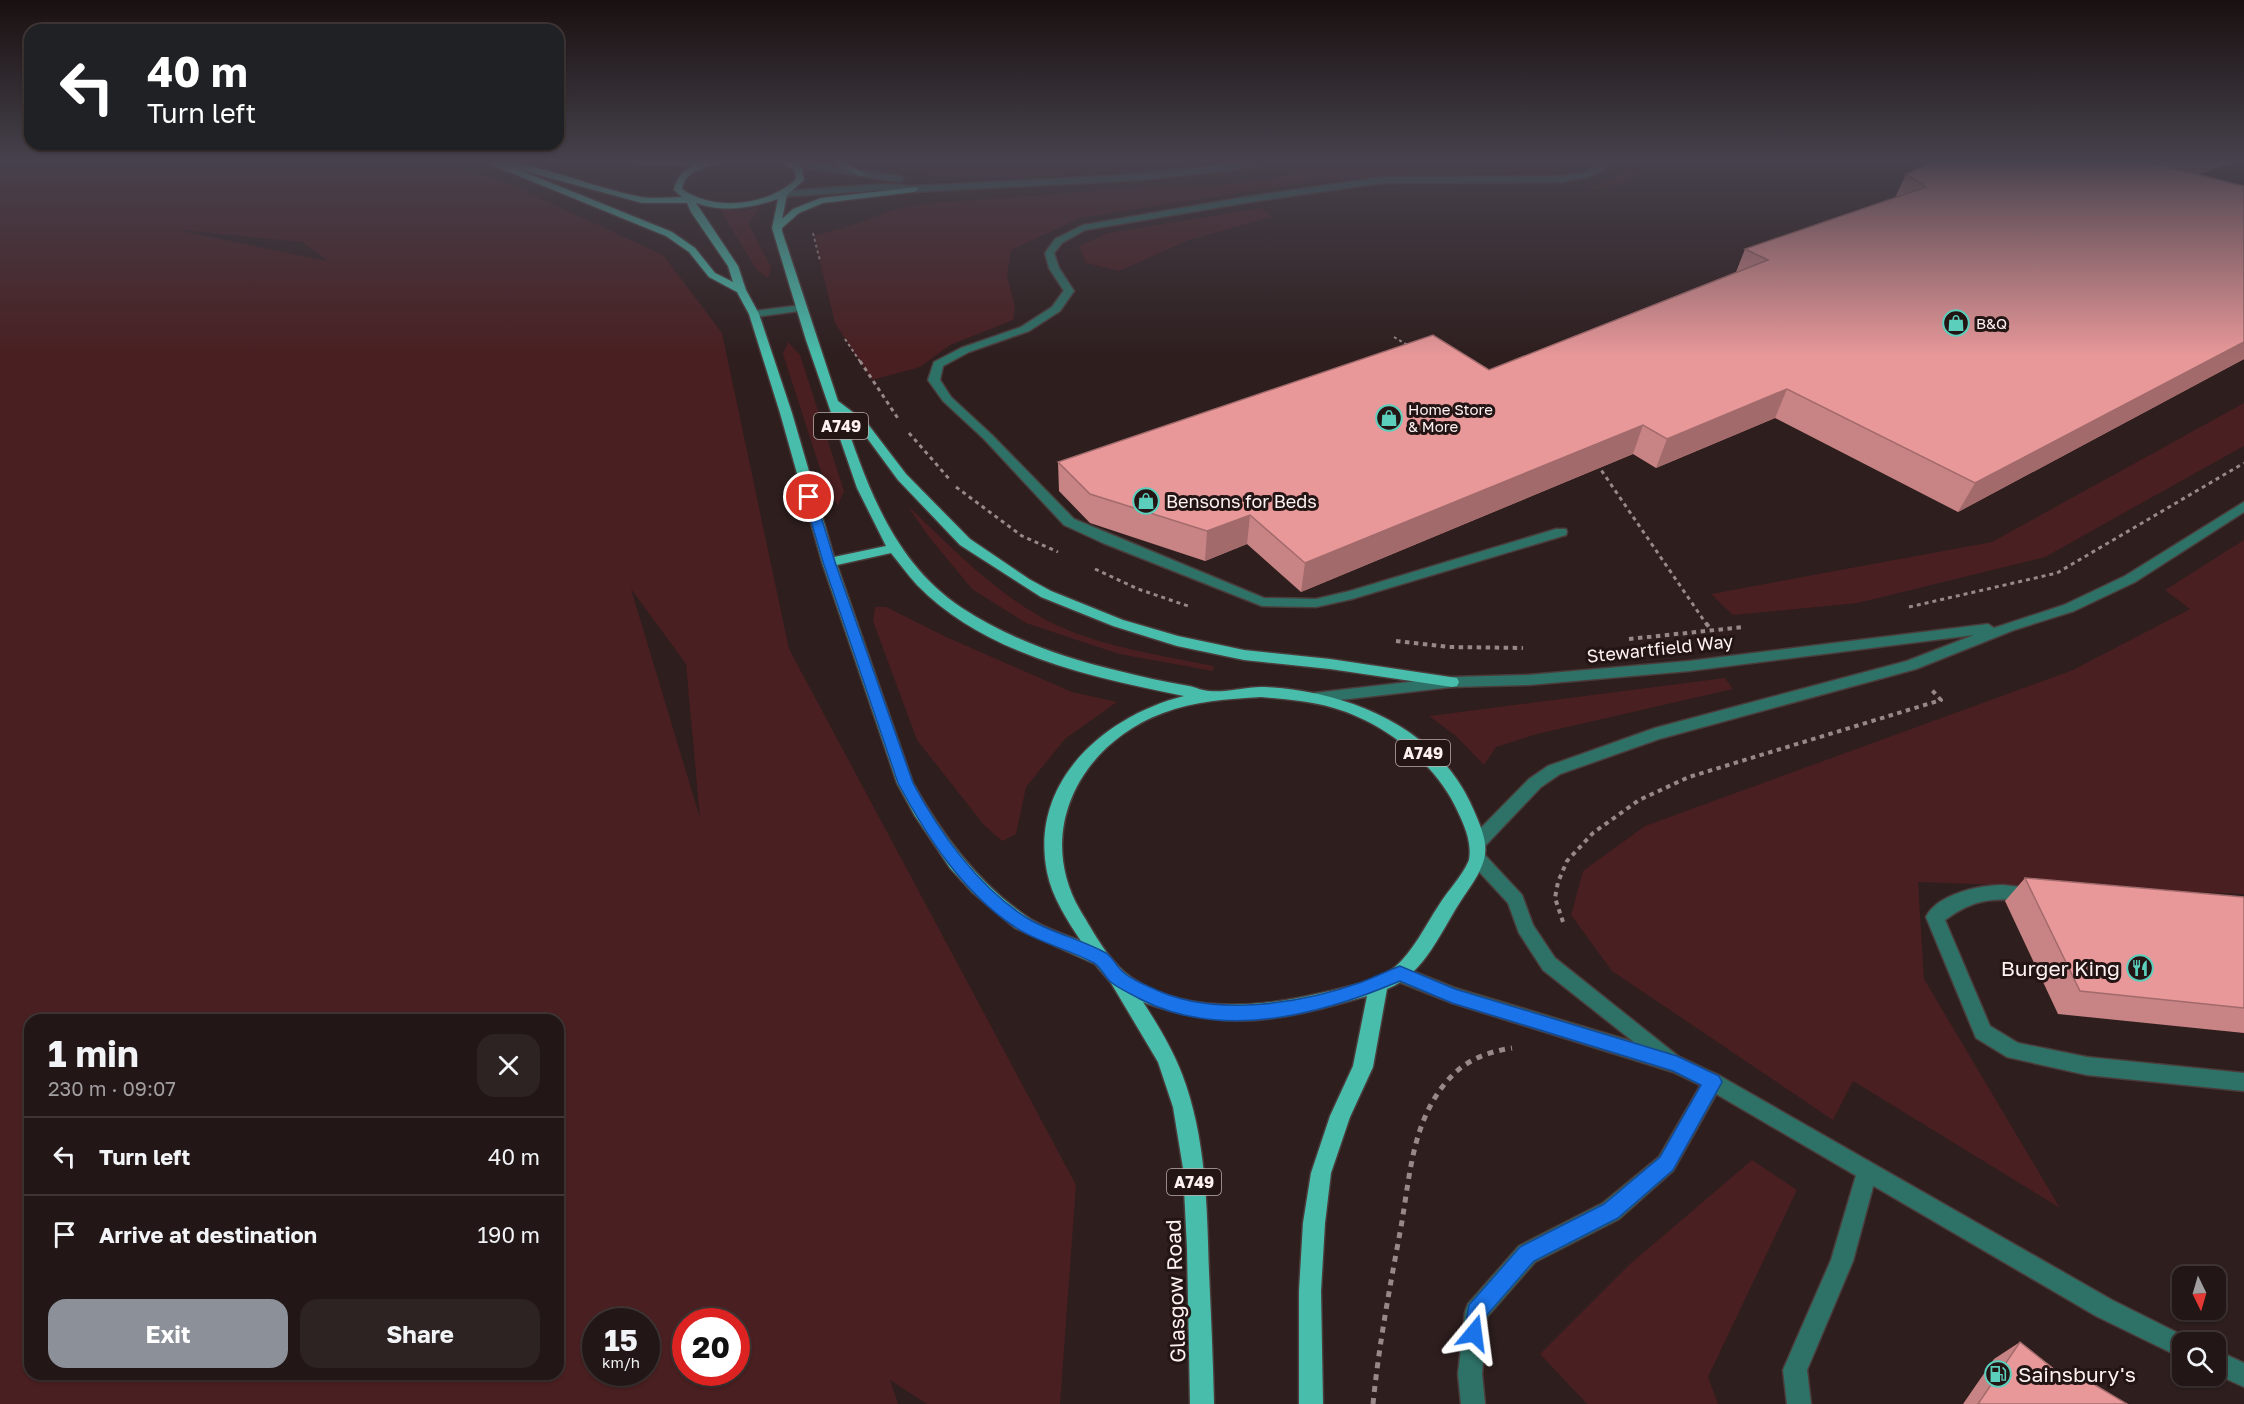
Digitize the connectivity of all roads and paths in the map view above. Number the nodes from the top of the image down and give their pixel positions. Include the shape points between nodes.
1 (648, 226) edge
2 (705, 226) edge
3 (780, 226) edge
4 (1097, 226) edge
5 (777, 228) joint
6 (741, 290) junction
7 (802, 308) junction
8 (754, 314) junction
9 (1394, 337) dead end
10 (1415, 350) edge
11 (834, 404) junction
12 (1593, 458) edge
13 (2244, 463) edge
14 (2244, 506) edge
15 (1561, 532) dead end
16 (894, 548) junction
17 (829, 562) junction
18 (1901, 609) dead end
19 (2009, 627) junction
20 (1711, 630) dead end
21 (1452, 682) junction
22 (1205, 695) junction
23 (1314, 698) junction
24 (1478, 851) junction
25 (2049, 895) edge
26 (1102, 959) junction
27 (1400, 974) junction
28 (1117, 977) junction
29 (1379, 984) junction
30 (1677, 1064) junction
31 (1713, 1082) junction
32 (2244, 1082) edge
33 (1867, 1172) junction
34 (2172, 1342) edge
35 (2226, 1366) edge
36 (2244, 1374) edge
37 (1202, 1404) edge
38 (1311, 1404) edge
39 (1473, 1404) edge
40 (1799, 1404) edge

1 - 6 main road via 669,234 692,250 712,275
2 - 6 main road, A749 via 733,266
3 - 5 main road
4 - 15 street via 1059,238 1050,251 1050,263 1069,291 1056,309 1025,329 938,364 934,380 947,399 1069,522 1262,602 1316,603 1352,595
5 - 7 main road, A749
6 - 8 main road, A749
7 - 8 street
7 - 11 main road, A749
8 - 17 main road, A749
9 - 10 path
11 - 16 main road, A749 via 868,500
11 - 21 main road via 863,425 902,477 965,542 1046,594 1177,641
12 - 20 path
13 - 18 path via 2057,573
14 - 19 street, Stewartfield Way via 2130,579 2069,608
16 - 17 main road
16 - 22 main road, A749 via 950,605 1003,637 1105,675
17 - 26 main road, A749 via 905,783 939,840 978,887 1021,923
19 - 21 street, Stewartfield Way via 1594,675
19 - 24 street, Stewartfield Way via 1911,665 1655,734 1554,770 1535,783
21 - 23 street, Stewartfield Way
22 - 23 main road, A749 via 1261,692
22 - 26 main road, A749 via 1142,715 1119,729 1091,753 1067,786 1054,832 1055,871 1079,924
23 - 24 main road, A749 via 1353,709 1393,730 1436,764 1461,798
24 - 27 main road, A749 via 1422,946
24 - 30 street via 1516,900 1526,928 1549,964
25 - 32 street via 1992,891 1960,898 1935,917 1983,1032 2014,1051 2087,1066
26 - 28 main road, A749
27 - 29 main road, A749
27 - 30 street via 1452,995
28 - 29 main road, A749 via 1178,1006 1252,1014 1331,999
28 - 37 main road, Glasgow Road / A749 via 1167,1061 1178,1088 1191,1148
29 - 38 main road via 1363,1067 1340,1116 1321,1173 1310,1291
30 - 31 street
31 - 33 street
31 - 39 street via 1666,1164 1611,1211 1527,1254 1476,1312 1470,1374
33 - 34 street via 2104,1308
33 - 40 street via 1842,1261 1795,1370
35 - 36 street

